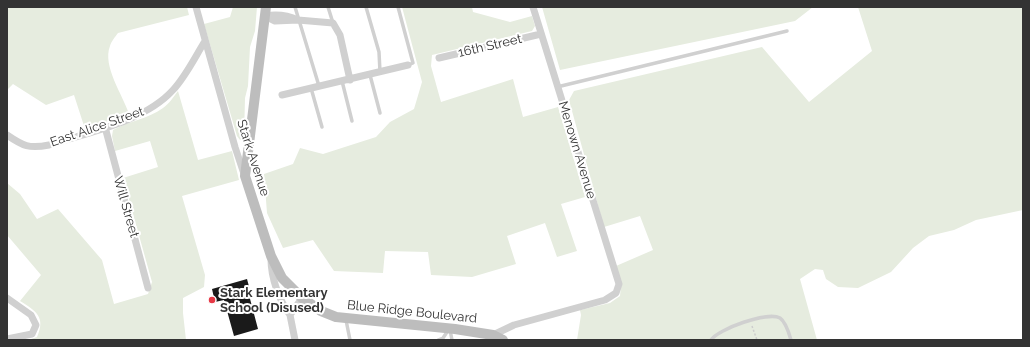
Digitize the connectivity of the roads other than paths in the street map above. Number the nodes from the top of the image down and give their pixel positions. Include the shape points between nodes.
1 (196, 7) edge
2 (295, 7) edge
3 (328, 7) edge
4 (366, 7) edge
5 (398, 7) edge
6 (533, 7) edge
7 (265, 11) edge
8 (298, 20) junction
9 (333, 23) junction
10 (787, 30) dead end
11 (541, 34) junction
12 (205, 41) junction
13 (439, 58) dead end
14 (408, 65) joint
15 (380, 72) junction
16 (370, 75) junction
17 (346, 80) junction
18 (319, 86) junction
19 (557, 87) junction
20 (311, 88) junction
21 (282, 94) dead end
22 (380, 113) dead end
23 (352, 121) dead end
24 (105, 127) junction
25 (322, 127) dead end
26 (7, 135) edge
27 (245, 176) junction
28 (272, 256) junction
29 (148, 288) dead end
30 (7, 298) edge
31 (302, 298) junction
32 (290, 315) junction
33 (346, 319) junction
34 (450, 329) junction
35 (493, 335) junction
36 (7, 338) edge
37 (295, 340) edge
38 (350, 340) edge
39 (438, 340) edge
40 (452, 340) edge
41 (503, 340) edge
42 (711, 340) edge
43 (791, 340) edge

1 - 12 street, Stark Avenue
2 - 8 lane
3 - 9 lane
4 - 15 lane via 379,52
5 - 14 lane via 413,63
6 - 11 street, Menown Avenue
7 - 8 street via 275,21
7 - 27 main road
8 - 9 street
8 - 18 lane
9 - 17 street via 340,35
10 - 19 lane
11 - 13 street, 16th Street
11 - 19 street, Menown Avenue
12 - 24 street, East Alice Street via 174,89 155,106
12 - 27 street, Stark Avenue
14 - 15 street
15 - 16 street
16 - 17 street
16 - 22 lane
17 - 18 street
17 - 23 lane
18 - 20 street
19 - 35 street, Menown Avenue via 619,284 616,293 605,300 514,325
20 - 21 street
20 - 25 lane
24 - 26 street, East Alice Street via 36,148 23,146
24 - 29 street, Will Street
27 - 28 main road, Stark Avenue
28 - 31 main road, Blue Ridge Boulevard via 282,278
28 - 32 street, Stark Avenue via 272,269 284,306
30 - 36 street via 31,315 36,325 32,334
31 - 32 street
31 - 33 main road, Blue Ridge Boulevard via 320,311
32 - 37 street, Stark Avenue
33 - 34 main road, Blue Ridge Boulevard
33 - 38 lane
34 - 35 main road, Blue Ridge Boulevard
34 - 39 lane
34 - 40 lane
35 - 41 main road, Blue Ridge Boulevard
42 - 43 lane via 722,331 768,316 778,317 784,321

